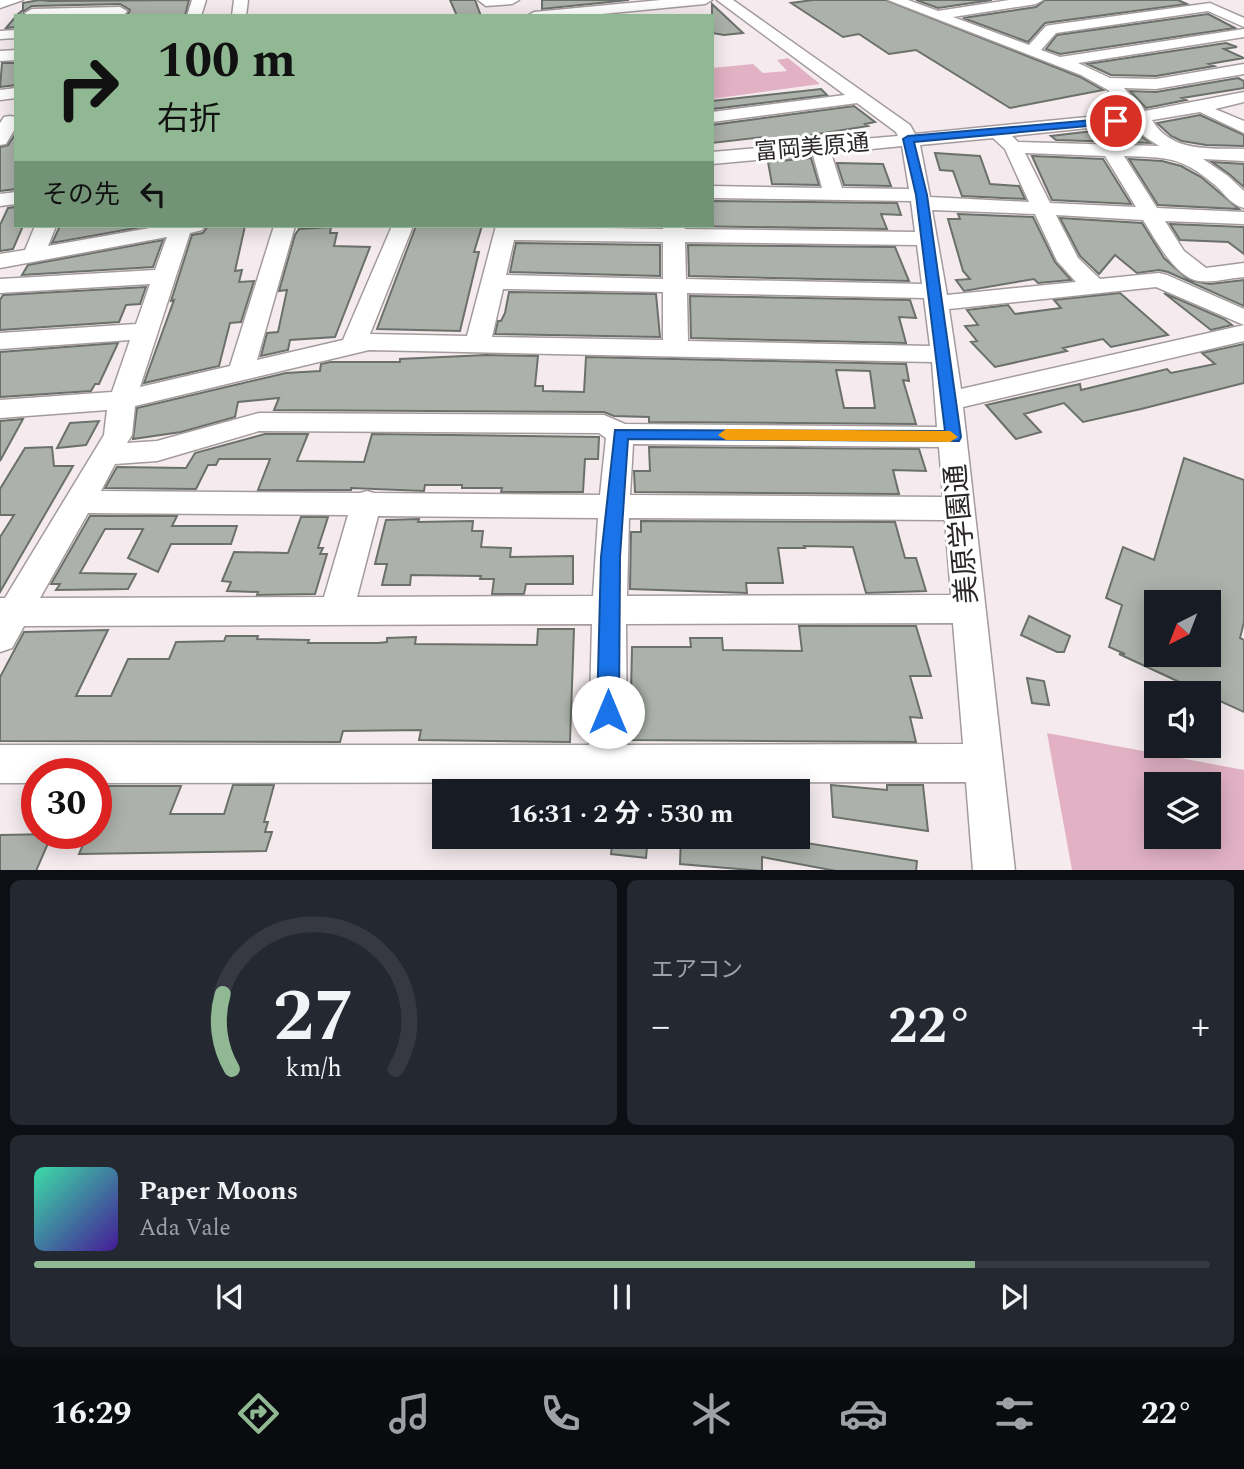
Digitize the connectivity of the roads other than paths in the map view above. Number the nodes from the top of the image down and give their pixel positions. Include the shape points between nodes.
1 (16, 0) edge
2 (485, 0) edge
3 (512, 0) edge
4 (705, 0) edge
5 (724, 0) edge
6 (895, 0) edge
7 (1036, 0) edge
8 (0, 4) edge
9 (121, 9) edge
10 (1218, 11) junction
11 (1244, 12) edge
12 (32, 13) dead end
13 (555, 14) edge
14 (936, 16) junction
15 (1243, 32) edge
16 (1032, 51) junction
17 (1118, 53) junction
18 (1060, 61) junction
19 (1244, 69) edge
20 (1173, 81) junction
21 (1108, 83) junction
22 (1244, 97) edge
23 (860, 98) junction
24 (1244, 112) edge
25 (714, 117) edge
26 (1142, 118) junction
27 (10, 125) edge
28 (1244, 128) edge
29 (996, 131) junction
30 (0, 139) edge
31 (908, 139) junction
32 (820, 147) junction
33 (1013, 147) junction
34 (1111, 151) junction
35 (1184, 154) junction
36 (1244, 155) edge
37 (714, 158) edge
38 (714, 192) edge
39 (834, 194) junction
40 (922, 199) junction
41 (1243, 205) edge
42 (1042, 208) junction
43 (1152, 213) junction
44 (43, 228) edge
45 (182, 228) edge
46 (188, 228) edge
47 (283, 228) edge
48 (401, 228) edge
49 (505, 229) edge
50 (590, 230) edge
51 (674, 230) edge
52 (928, 239) junction
53 (17, 258) edge
54 (1244, 270) edge
55 (166, 276) junction
56 (492, 282) junction
57 (0, 285) edge
58 (675, 285) junction
59 (1094, 286) junction
60 (935, 297) junction
61 (1244, 318) edge
62 (147, 331) junction
63 (1244, 333) edge
64 (0, 341) edge
65 (354, 343) junction
66 (478, 344) junction
67 (676, 348) junction
68 (944, 354) junction
69 (242, 371) junction
70 (122, 400) junction
71 (949, 401) junction
72 (0, 409) edge
73 (620, 434) junction
74 (953, 437) junction
75 (107, 455) junction
76 (81, 502) junction
77 (367, 502) junction
78 (613, 506) junction
79 (960, 509) junction
80 (608, 608) junction
81 (337, 609) junction
82 (969, 609) junction
83 (5, 620) edge
84 (608, 763) junction
85 (982, 763) junction
86 (0, 764) edge
87 (994, 870) edge

1 - 8 street
2 - 3 street
4 - 13 street
5 - 23 street
6 - 14 street
7 - 14 street
9 - 12 street
10 - 11 street
10 - 15 street
10 - 16 street via 1210,7 1051,29
14 - 16 street
15 - 17 street
16 - 18 street
17 - 18 street
17 - 20 street
18 - 21 street
19 - 20 street
20 - 21 street
21 - 26 street
22 - 26 street, 富岡美原通
23 - 25 street
23 - 31 street via 904,129
24 - 28 street via 1215,115
26 - 29 street, 富岡美原通
26 - 35 street via 1150,132
27 - 30 street
29 - 31 street, 富岡美原通
29 - 33 street
31 - 32 street, 富岡美原通
31 - 40 street, 美原学園通
32 - 37 street, 富岡美原通
32 - 39 street
33 - 34 street
33 - 42 street
34 - 35 street
34 - 43 street
35 - 36 street
35 - 41 street via 1221,180
38 - 39 street
39 - 40 street
40 - 42 street
40 - 52 street, 美原学園通
41 - 43 street
42 - 43 street
42 - 59 street via 1068,261
43 - 54 street via 1176,255 1201,275
44 - 53 street
45 - 53 street
46 - 55 street
47 - 69 street
48 - 65 street
49 - 50 street
49 - 56 street
50 - 51 street
51 - 52 street
51 - 58 street
52 - 60 street, 美原学園通
53 - 57 street
55 - 57 street
55 - 62 street
56 - 58 street
56 - 66 street
58 - 60 street
58 - 67 street
59 - 60 street
59 - 61 street via 1159,280
60 - 68 street, 美原学園通
62 - 64 street
62 - 70 street
63 - 71 street
65 - 66 street
65 - 69 street
66 - 67 street
67 - 68 street
68 - 71 street, 美原学園通
69 - 70 street
70 - 72 street
70 - 75 street via 118,435
71 - 74 street, 美原学園通
73 - 74 street
73 - 75 street via 604,424 259,422 157,451
73 - 78 street
74 - 79 street, 美原学園通
75 - 76 street
76 - 77 street
76 - 83 street
77 - 78 street
77 - 81 street
78 - 79 street
78 - 80 street
79 - 82 street, 美原学園通
80 - 81 street
80 - 82 street
80 - 84 street
81 - 83 street
82 - 85 street, 美原学園通
84 - 85 street
84 - 86 street
85 - 87 street, 美原学園通

